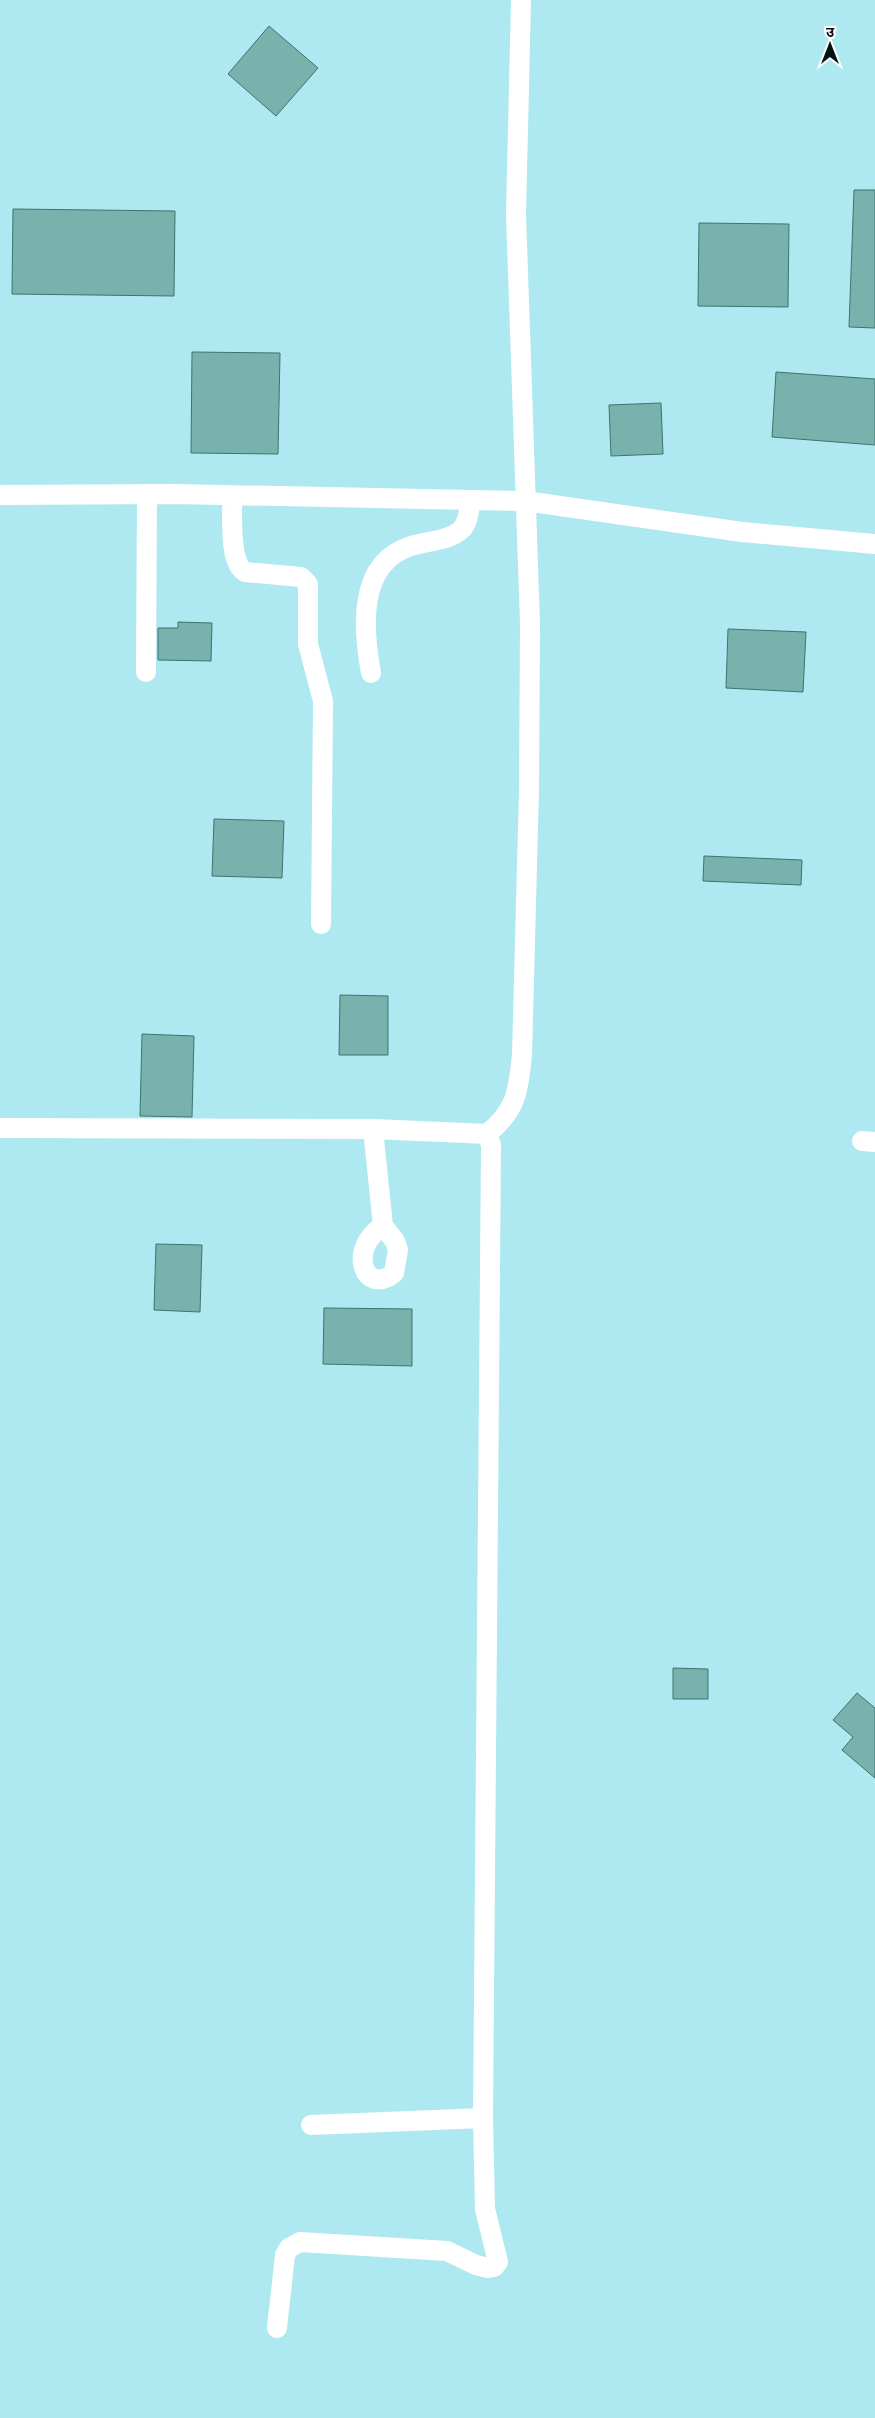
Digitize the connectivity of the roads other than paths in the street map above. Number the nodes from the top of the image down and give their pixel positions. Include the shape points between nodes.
1 (520, 0) edge
2 (147, 494) junction
3 (0, 495) edge
4 (232, 495) junction
5 (471, 500) junction
6 (525, 501) junction
7 (875, 544) edge
8 (146, 672) dead end
9 (370, 673) dead end
10 (321, 924) dead end
11 (0, 1128) edge
12 (373, 1129) junction
13 (487, 1134) junction
14 (383, 1226) dead end
15 (483, 2118) junction
16 (311, 2125) dead end
17 (277, 2328) dead end

1 - 6 street via 516,214
2 - 3 street
2 - 4 street
2 - 8 street
4 - 5 street
4 - 10 street via 234,556 241,569 301,577 306,580 309,591 308,644 323,702
5 - 6 street
5 - 9 street via 462,529 398,552 373,581 364,625
6 - 7 street via 742,532
6 - 13 street via 530,624 522,1055 512,1105 503,1122
11 - 12 street
12 - 13 street
12 - 14 street
13 - 15 street via 490,1145
15 - 16 street
15 - 17 street via 485,2209 498,2256 496,2265 484,2267 447,2251 300,2242 289,2248 285,2255

